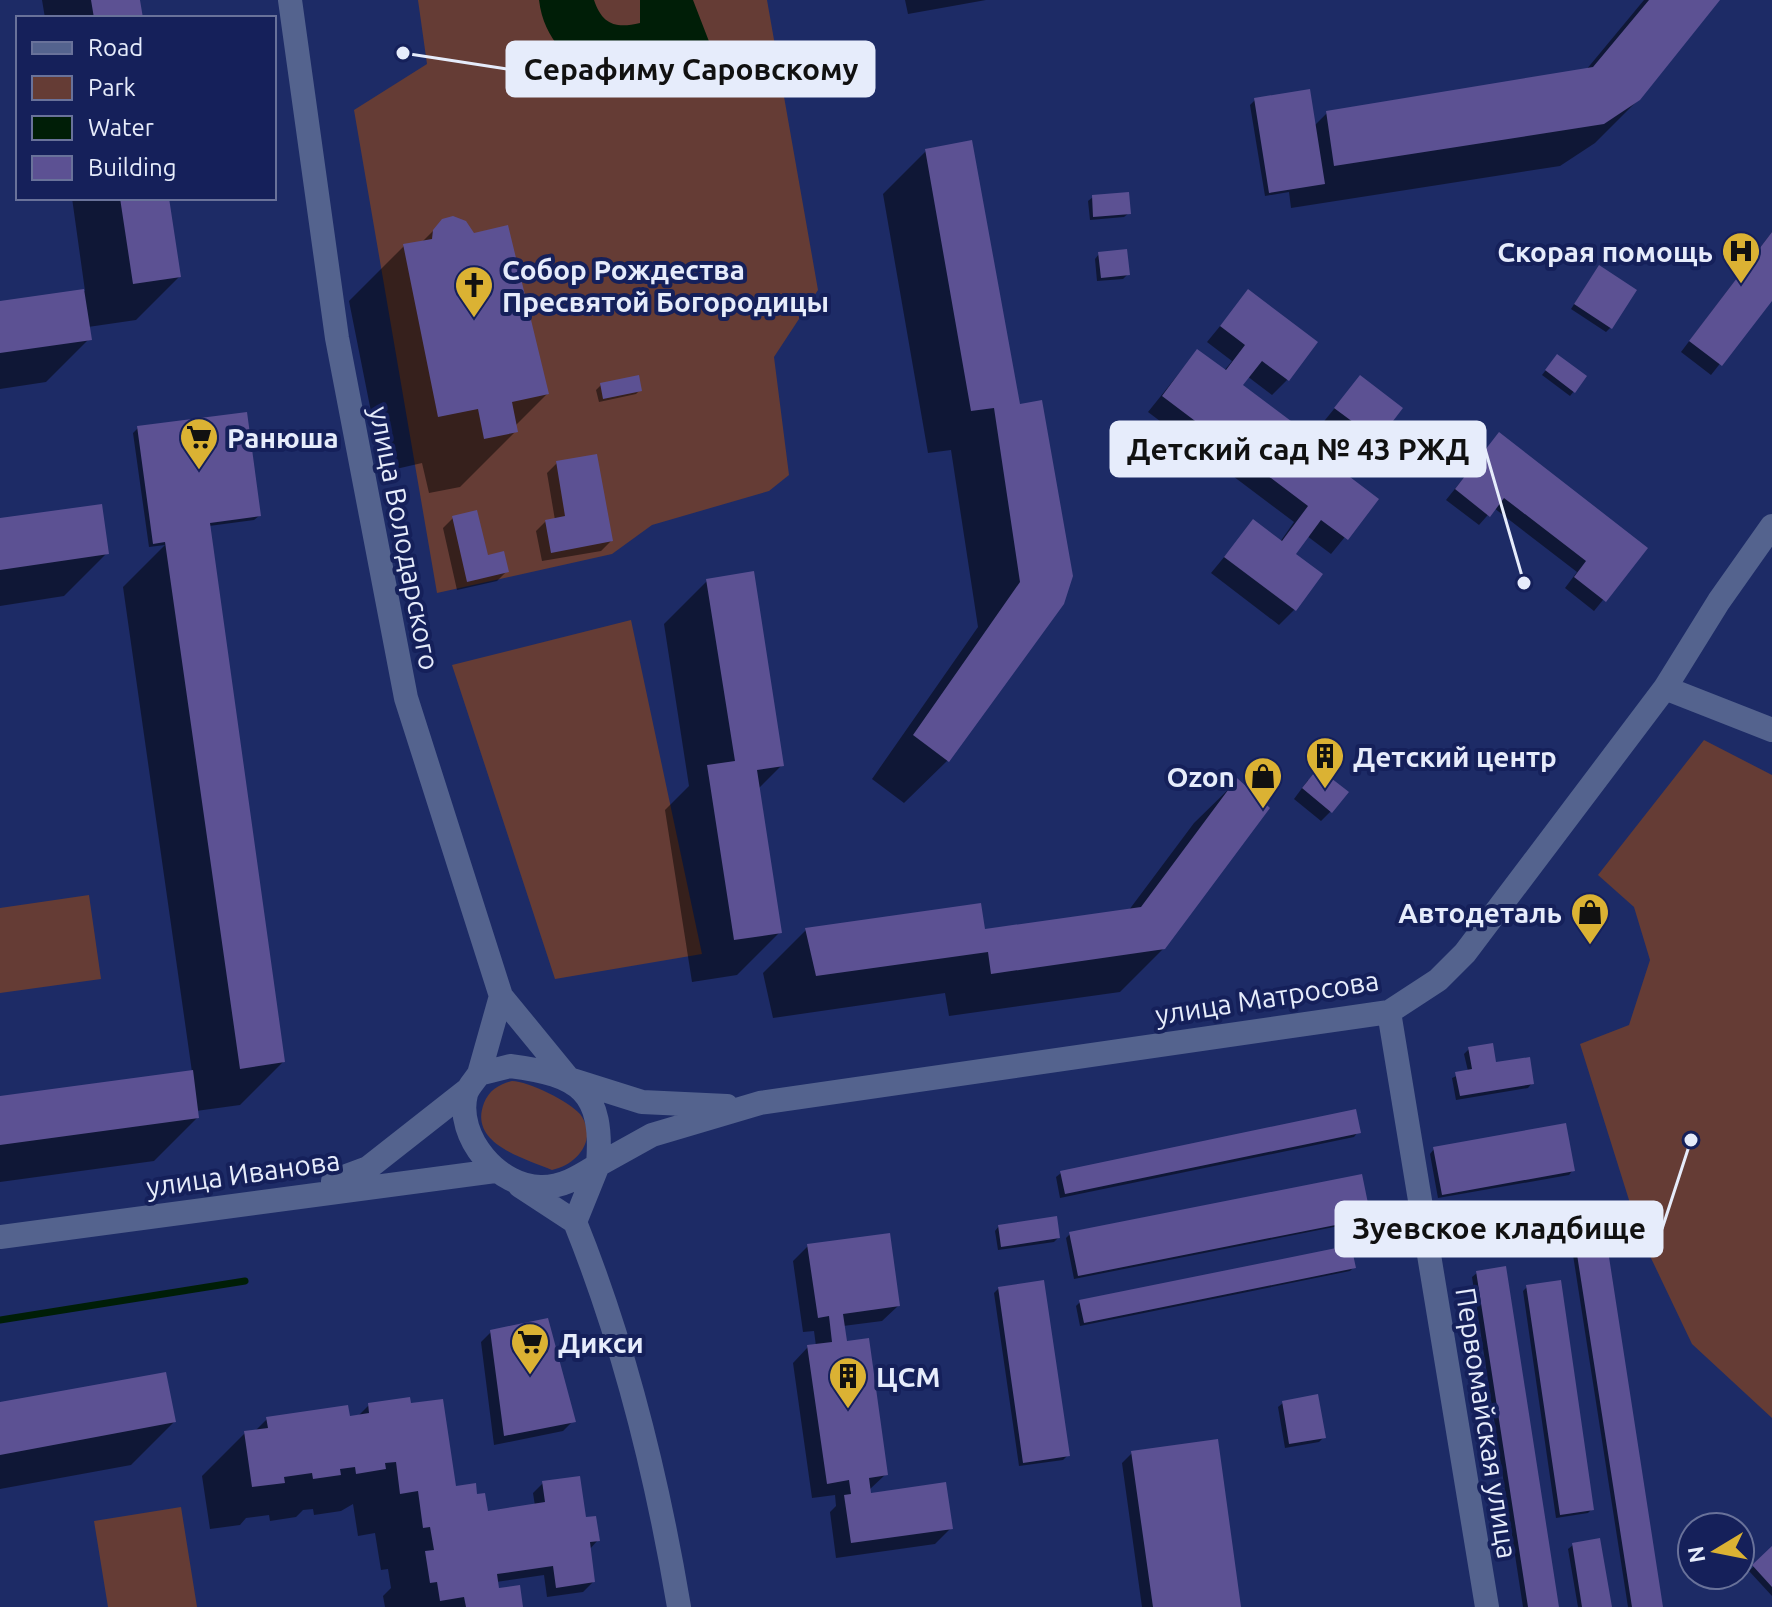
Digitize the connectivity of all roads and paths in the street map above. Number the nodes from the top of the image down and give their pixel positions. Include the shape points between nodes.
1 (290, 0) edge
2 (1772, 526) edge
3 (1665, 688) junction
4 (1772, 730) edge
5 (501, 996) junction
6 (1389, 1012) junction
7 (569, 1079) junction
8 (473, 1082) junction
9 (748, 1107) junction
10 (598, 1165) junction
11 (505, 1177) junction
12 (285, 1197) junction
13 (575, 1222) junction
14 (0, 1237) edge
15 (679, 1607) edge
16 (1487, 1607) edge

1 - 5 street, улица Володарского via 337,338 401,673
2 - 3 street, улица Матросова
3 - 4 street
3 - 6 street, улица Матросова via 1465,953 1438,980
5 - 7 street
5 - 8 street
6 - 9 street, улица Матросова
6 - 16 street, Первомайская улица
7 - 8 street via 510,1066
7 - 9 street via 642,1102
7 - 10 street via 589,1097 601,1130
8 - 11 street via 464,1111 470,1133
8 - 12 street via 368,1168
9 - 10 street, улица Матросова via 652,1135
10 - 11 street via 563,1185 539,1188
10 - 13 street
11 - 12 street, улица Иванова
11 - 13 street
12 - 14 street, улица Иванова
13 - 15 street via 636,1402

